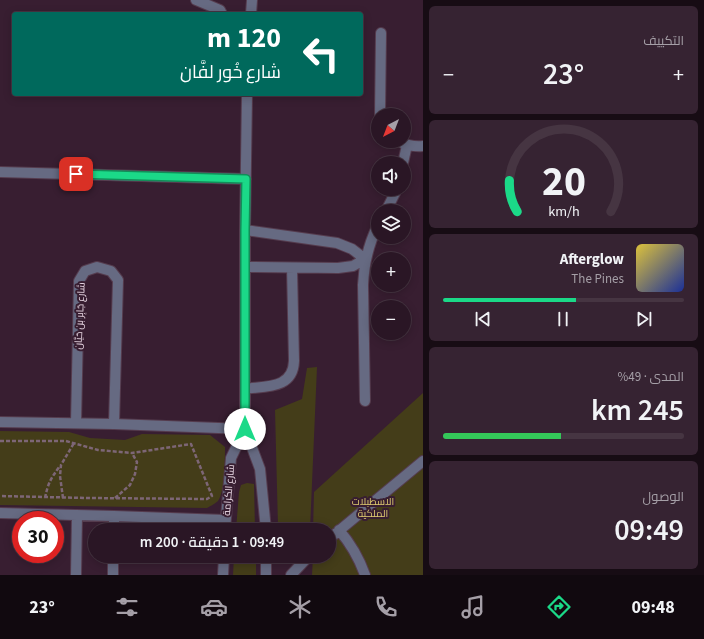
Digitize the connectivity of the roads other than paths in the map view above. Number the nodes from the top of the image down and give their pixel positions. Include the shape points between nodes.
1 (196, 0) edge
2 (252, 0) edge
3 (221, 12) edge
4 (251, 12) edge
5 (381, 33) dead end
6 (247, 96) edge
7 (380, 108) edge
8 (411, 145) edge
9 (423, 146) edge
10 (0, 172) edge
11 (246, 179) junction
12 (245, 230) junction
13 (371, 240) edge
14 (365, 259) junction
15 (246, 267) junction
16 (292, 268) junction
17 (245, 389) junction
18 (365, 401) dead end
19 (0, 422) edge
20 (76, 423) junction
21 (114, 424) junction
22 (245, 429) junction
23 (423, 461) edge
24 (0, 513) edge
25 (76, 515) junction
26 (114, 516) junction
27 (114, 523) edge
28 (200, 523) edge
29 (225, 523) edge
30 (265, 523) edge
31 (340, 530) junction
32 (336, 533) edge
33 (113, 563) edge
34 (224, 563) edge
35 (266, 563) edge
36 (302, 563) edge
37 (76, 575) edge
38 (113, 575) edge
39 (223, 575) edge
40 (266, 575) edge
41 (291, 575) edge
42 (365, 575) edge

1 - 3 street
2 - 4 street
5 - 7 street
6 - 11 street, شارع الكرامة
8 - 9 street
10 - 11 street
11 - 12 street, شارع الكرامة
12 - 14 street via 337,243 352,249
12 - 15 street, شارع الكرامة
13 - 14 street
14 - 16 street via 346,268
14 - 18 street
15 - 16 street
15 - 17 street, شارع الكرامة
16 - 17 street via 292,373 279,385
17 - 22 street, شارع الكرامة
19 - 20 street
20 - 21 street
20 - 21 street, شارع جَابِر بن حَيَّان via 79,281 85,272 97,267 111,271 118,280
21 - 22 street
22 - 29 street, شارع الكرامة via 231,458
22 - 30 street, شارع الكرامة via 260,469
23 - 31 street
24 - 25 street
25 - 26 street
25 - 37 street
26 - 27 street
26 - 28 street
31 - 32 street
31 - 42 street via 355,552
33 - 38 street
34 - 39 street
35 - 40 street
36 - 41 street

